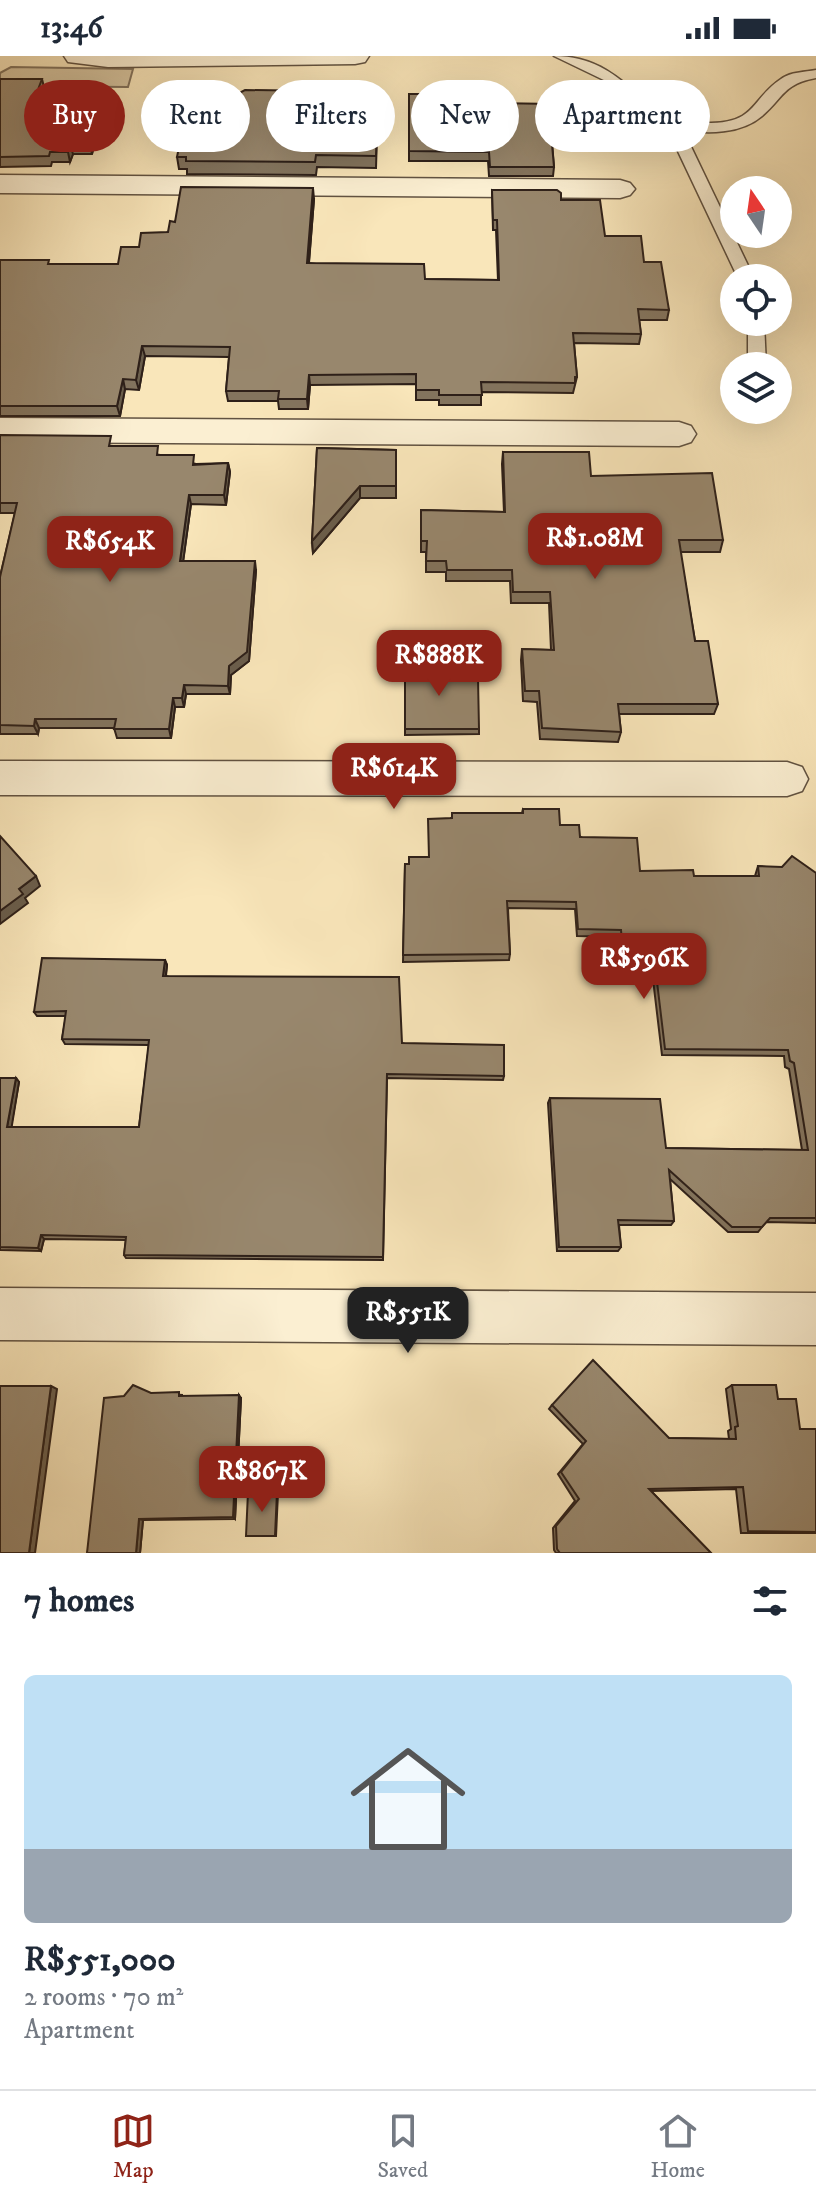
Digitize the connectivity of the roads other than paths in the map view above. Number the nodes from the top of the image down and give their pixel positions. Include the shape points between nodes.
1 (78, 56) edge
2 (355, 56) edge
3 (561, 56) edge
4 (109, 58) edge
5 (816, 74) edge
6 (615, 80) edge
7 (783, 83) junction
8 (816, 85) edge
9 (710, 127) edge
10 (686, 152) edge
11 (0, 184) edge
12 (620, 189) dead end
13 (739, 264) edge
14 (0, 430) edge
15 (679, 434) dead end
16 (0, 778) edge
17 (787, 779) dead end
18 (0, 1314) edge
19 (816, 1319) edge

1 - 4 street
2 - 4 street
3 - 6 lane
5 - 7 lane
7 - 8 lane
7 - 9 lane via 761,111 743,123
10 - 13 lane
11 - 12 street
14 - 15 street
16 - 17 street
18 - 19 street

